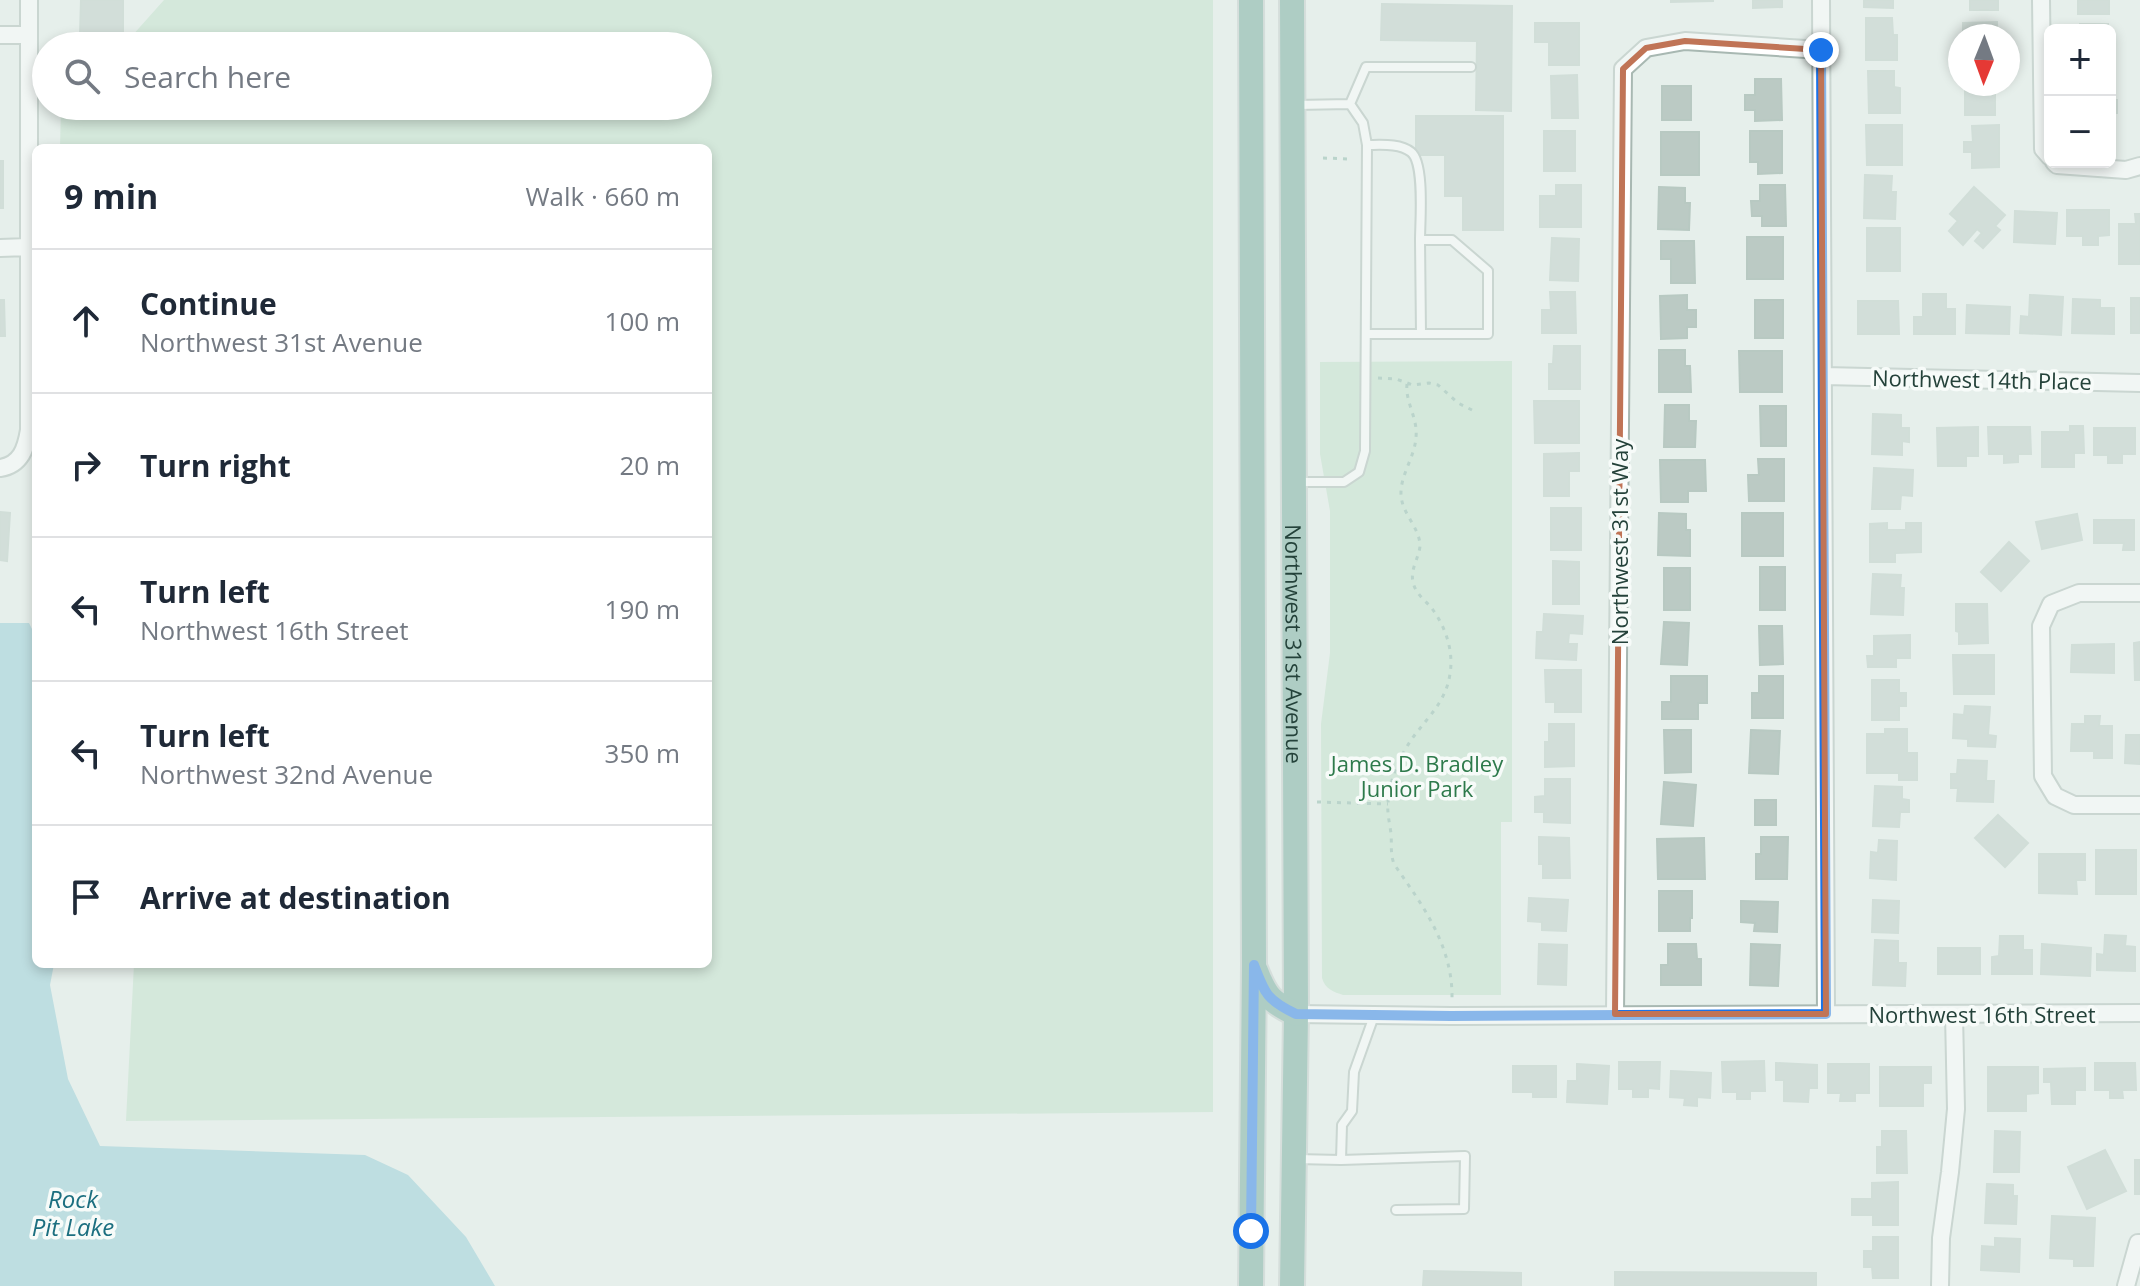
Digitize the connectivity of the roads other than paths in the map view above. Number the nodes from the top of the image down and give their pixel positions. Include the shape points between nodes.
1 (29, 0) edge
2 (1251, 0) edge
3 (1292, 0) edge
4 (1821, 0) edge
5 (2041, 0) edge
6 (0, 35) edge
7 (29, 35) junction
8 (1821, 50) junction
9 (1471, 67) dead end
10 (2046, 96) edge
11 (1350, 104) junction
12 (1292, 105) junction
13 (1367, 145) junction
14 (2140, 166) edge
15 (2098, 168) edge
16 (1420, 240) junction
17 (28, 247) junction
18 (0, 248) edge
19 (1366, 334) junction
20 (1421, 334) junction
21 (1824, 376) junction
22 (2140, 383) edge
23 (0, 468) edge
24 (1294, 482) junction
25 (2140, 593) edge
26 (2140, 805) edge
27 (1254, 965) junction
28 (2140, 1013) edge
29 (1296, 1014) junction
30 (1615, 1014) junction
31 (1826, 1014) junction
32 (1954, 1014) junction
33 (1374, 1016) junction
34 (1294, 1159) junction
35 (1341, 1160) junction
36 (1396, 1210) dead end
37 (2140, 1243) edge
38 (1251, 1286) edge
39 (1292, 1286) edge
40 (1940, 1286) edge
41 (2126, 1286) edge

1 - 7 street
2 - 27 main road, Northwest 31st Avenue
3 - 12 main road, Northwest 31st Avenue
4 - 8 street
5 - 10 street
6 - 7 street
7 - 17 street
8 - 21 street
8 - 30 street, Northwest 31st Way via 1685,41 1646,48 1623,69
9 - 11 lane via 1366,67
11 - 12 lane
11 - 13 lane via 1363,123
12 - 24 main road, Northwest 31st Avenue
13 - 16 lane via 1412,152 1419,165
13 - 19 lane
14 - 15 street
16 - 20 lane
16 - 20 lane via 1452,240 1488,271 1488,334
17 - 18 street
17 - 23 street via 29,430 26,450 11,466
19 - 20 lane
19 - 24 lane via 1365,451 1359,472 1344,482
21 - 22 street, Northwest 14th Place
21 - 31 street
24 - 29 main road, Northwest 31st Avenue
25 - 26 street via 2079,593 2051,604 2041,626 2043,776 2055,796 2074,805
27 - 29 main road via 1264,991
27 - 38 main road, Northwest 31st Avenue
28 - 32 street, Northwest 16th Street
29 - 33 street, Northwest 16th Street
29 - 34 main road, Northwest 31st Avenue
30 - 31 street, Northwest 16th Street
30 - 33 street, Northwest 16th Street
31 - 32 street, Northwest 16th Street
32 - 40 street via 1956,1109
33 - 35 lane via 1354,1072 1352,1111 1342,1125
34 - 35 lane
34 - 39 main road, Northwest 31st Avenue
35 - 36 lane via 1465,1156 1464,1209
37 - 41 street

